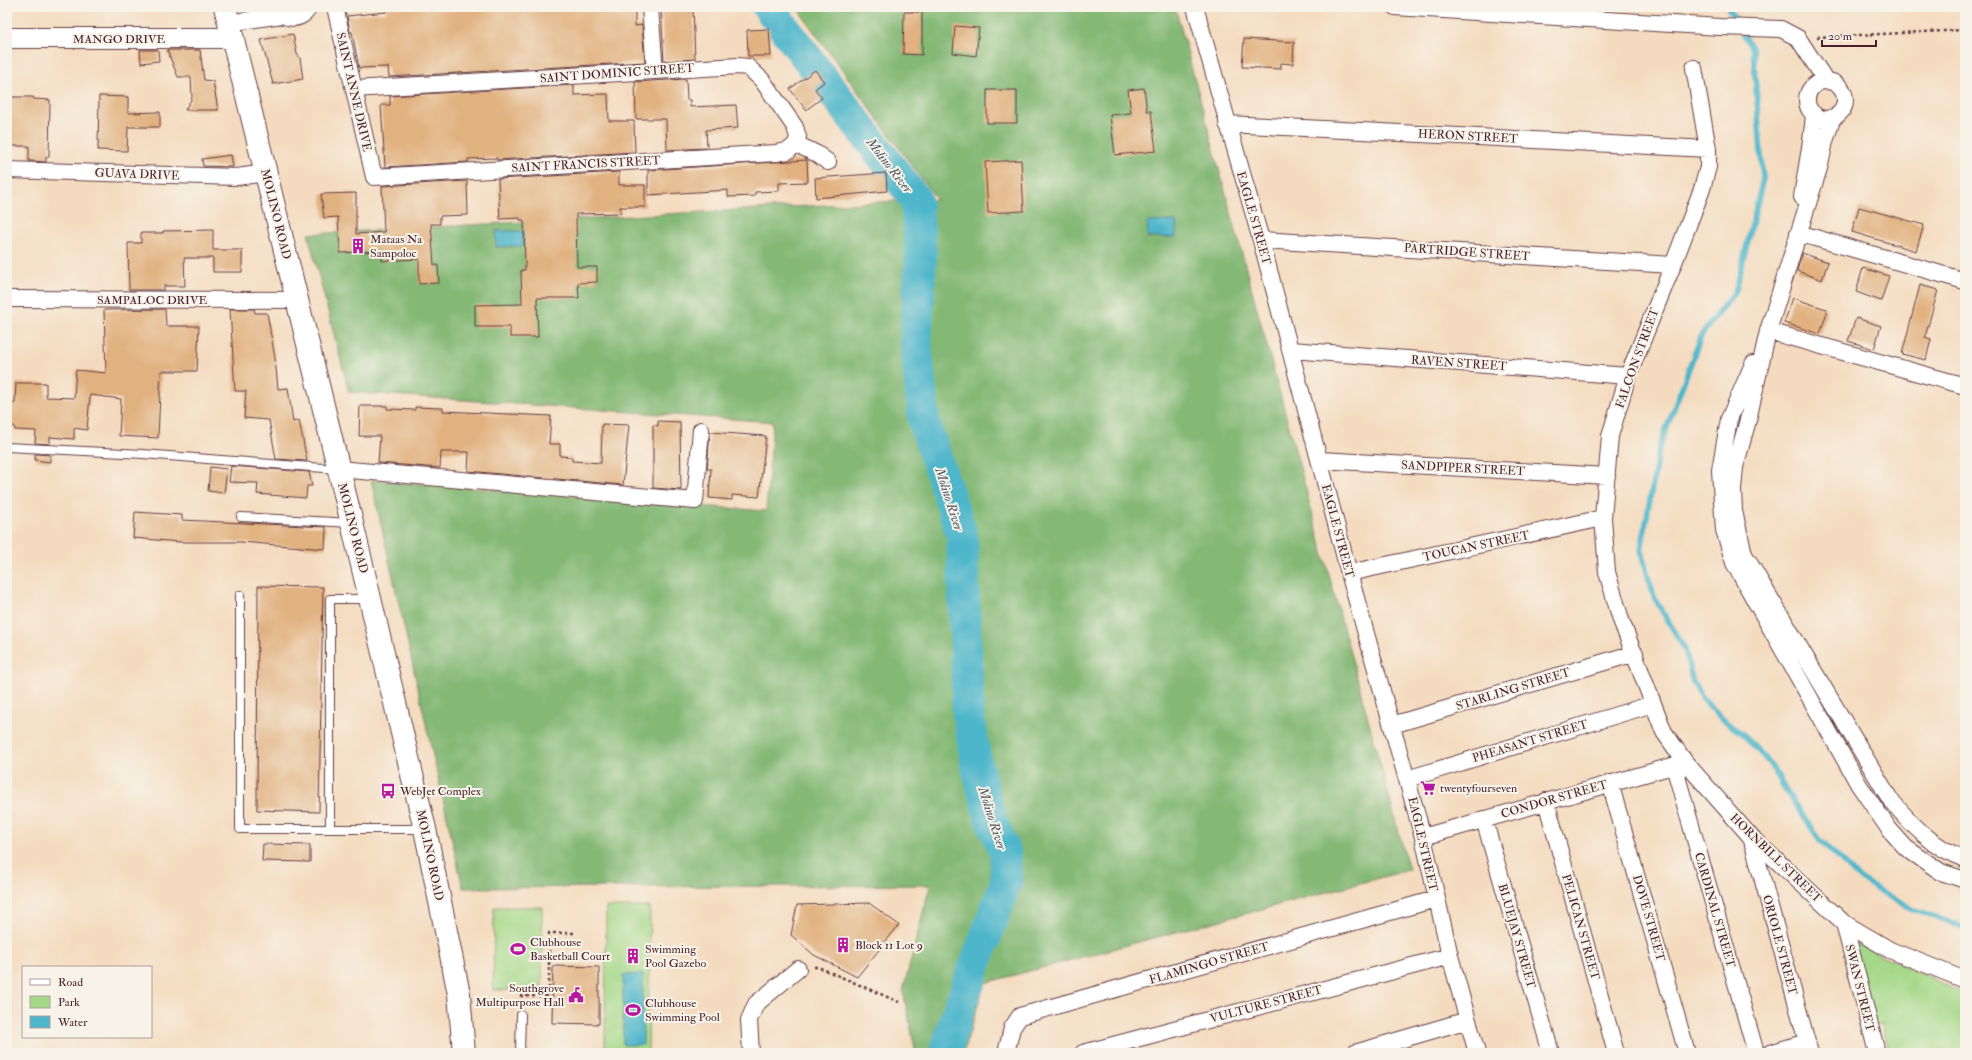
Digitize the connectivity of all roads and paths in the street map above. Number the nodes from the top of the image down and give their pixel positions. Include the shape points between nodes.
1 (308, 7) edge
2 (335, 7) edge
3 (650, 7) edge
4 (1395, 7) edge
5 (1195, 9) edge
6 (279, 11) edge
7 (228, 23) edge
8 (1965, 30) edge
9 (7, 38) edge
10 (1798, 38) junction
11 (1694, 68) dead end
12 (654, 71) junction
13 (1826, 80) junction
14 (354, 88) junction
15 (1814, 114) junction
16 (1833, 117) junction
17 (1227, 124) junction
18 (796, 144) junction
19 (1708, 149) junction
20 (828, 162) dead end
21 (7, 170) edge
22 (266, 173) junction
23 (374, 177) joint
24 (1798, 233) junction
25 (1261, 240) junction
26 (1673, 265) junction
27 (1965, 281) edge
28 (7, 300) edge
29 (297, 300) junction
30 (1768, 331) junction
31 (1291, 350) junction
32 (1628, 376) junction
33 (1965, 386) edge
34 (701, 430) dead end
35 (7, 447) edge
36 (1320, 460) junction
37 (339, 469) junction
38 (1607, 476) junction
39 (241, 518) dead end
40 (1603, 518) junction
41 (352, 523) junction
42 (1349, 573) junction
43 (240, 595) dead end
44 (370, 599) junction
45 (1635, 653) junction
46 (1653, 704) junction
47 (1392, 725) junction
48 (1679, 764) junction
49 (1407, 779) junction
50 (1610, 783) junction
51 (1546, 802) junction
52 (1484, 819) junction
53 (330, 829) junction
54 (425, 829) junction
55 (1423, 836) junction
56 (1751, 837) junction
57 (1965, 859) edge
58 (1965, 880) edge
59 (1436, 899) junction
60 (1844, 923) junction
61 (574, 933) dead end
62 (1450, 956) junction
63 (798, 969) joint
64 (1965, 980) edge
65 (899, 1002) dead end
66 (521, 1015) joint
67 (1468, 1020) junction
68 (1404, 1046) edge
69 (1808, 1048) edge
70 (464, 1053) edge
71 (520, 1053) edge
72 (751, 1053) edge
73 (1006, 1053) edge
74 (1083, 1053) edge
75 (1355, 1053) edge
76 (1478, 1053) edge
77 (1551, 1053) edge
78 (1616, 1053) edge
79 (1687, 1053) edge
80 (1756, 1053) edge
81 (1770, 1053) edge
82 (1877, 1053) edge

1 - 6 street via 299,17 287,18
2 - 14 street, SAINT ANNE DRIVE
3 - 12 street
4 - 10 street via 1727,28 1781,29
5 - 17 street, EAGLE STREET
6 - 7 street
7 - 9 street, MANGO DRIVE
7 - 22 main road, MOLINO ROAD
8 - 10 path
10 - 13 street
11 - 19 street, FALCON STREET
12 - 14 street, SAINT DOMINIC STREET
12 - 18 street, SAINT DOMINIC STREET via 748,67 762,80 795,127 798,137
13 - 15 street via 1814,85 1807,96 1809,109
13 - 16 street via 1839,85 1845,96 1843,109
14 - 23 street, SAINT ANNE DRIVE
15 - 16 street via 1826,119
15 - 24 street
16 - 24 street
17 - 19 street, HERON STREET
17 - 25 street, EAGLE STREET
18 - 20 street
18 - 23 street, SAINT FRANCIS STREET via 788,151 776,153
19 - 26 street, FALCON STREET via 1708,167 1702,189
21 - 22 street, GUAVA DRIVE via 237,177
22 - 29 main road, MOLINO ROAD
24 - 27 street
24 - 30 street
25 - 26 street, PARTRIDGE STREET
25 - 31 street, EAGLE STREET
26 - 32 street, FALCON STREET
28 - 29 street, SAMPALOC DRIVE
29 - 37 main road, MOLINO ROAD
30 - 33 street
30 - 57 street via 1735,467 1734,511 1744,554 1890,799 1923,834 1949,854
30 - 58 street via 1729,419 1720,470 1724,530 1734,563 1859,785 1889,829 1906,848 1941,872
31 - 32 street, RAVEN STREET
31 - 36 street, EAGLE STREET
32 - 38 street, FALCON STREET via 1610,436
34 - 37 street via 695,502
35 - 37 lane via 143,454
36 - 38 street, SANDPIPER STREET
36 - 42 street, EAGLE STREET
37 - 41 main road, MOLINO ROAD
38 - 40 street, FALCON STREET
39 - 41 lane
40 - 42 street, TOUCAN STREET
40 - 45 street, FALCON STREET via 1607,572 1621,620
41 - 44 main road, MOLINO ROAD
42 - 47 street, EAGLE STREET
43 - 53 lane via 240,829
44 - 53 lane via 330,599
44 - 54 main road, MOLINO ROAD
45 - 46 street, HORNBILL STREET
45 - 47 street, STARLING STREET
46 - 48 street, HORNBILL STREET
46 - 49 street, PHEASANT STREET
47 - 49 street, EAGLE STREET
48 - 50 street, CONDOR STREET
48 - 56 street, HORNBILL STREET
48 - 80 street, CARDINAL STREET
49 - 55 street, EAGLE STREET
50 - 51 street, CONDOR STREET
50 - 79 street, DOVE STREET
51 - 52 street, CONDOR STREET
51 - 78 street, PELICAN STREET
52 - 55 street, CONDOR STREET
52 - 77 street, BLUEJAY STREET
53 - 54 lane
54 - 70 main road, MOLINO ROAD via 459,994
55 - 59 street, EAGLE STREET
56 - 60 street, HORNBILL STREET
56 - 69 street, ORIOLE STREET
59 - 62 street, EAGLE STREET
59 - 73 street, FLAMINGO STREET via 1020,1016 1012,1028
60 - 64 street, HORNBILL STREET via 1890,950
60 - 82 street, SWAN STREET
61 - 66 path via 549,933 548,996 521,996
62 - 67 street, EAGLE STREET
62 - 74 street, VULTURE STREET
63 - 65 path via 818,967
63 - 72 street via 756,1004 749,1020
66 - 71 lane
67 - 68 street
67 - 76 street, EAGLE STREET
68 - 75 street
69 - 81 street

